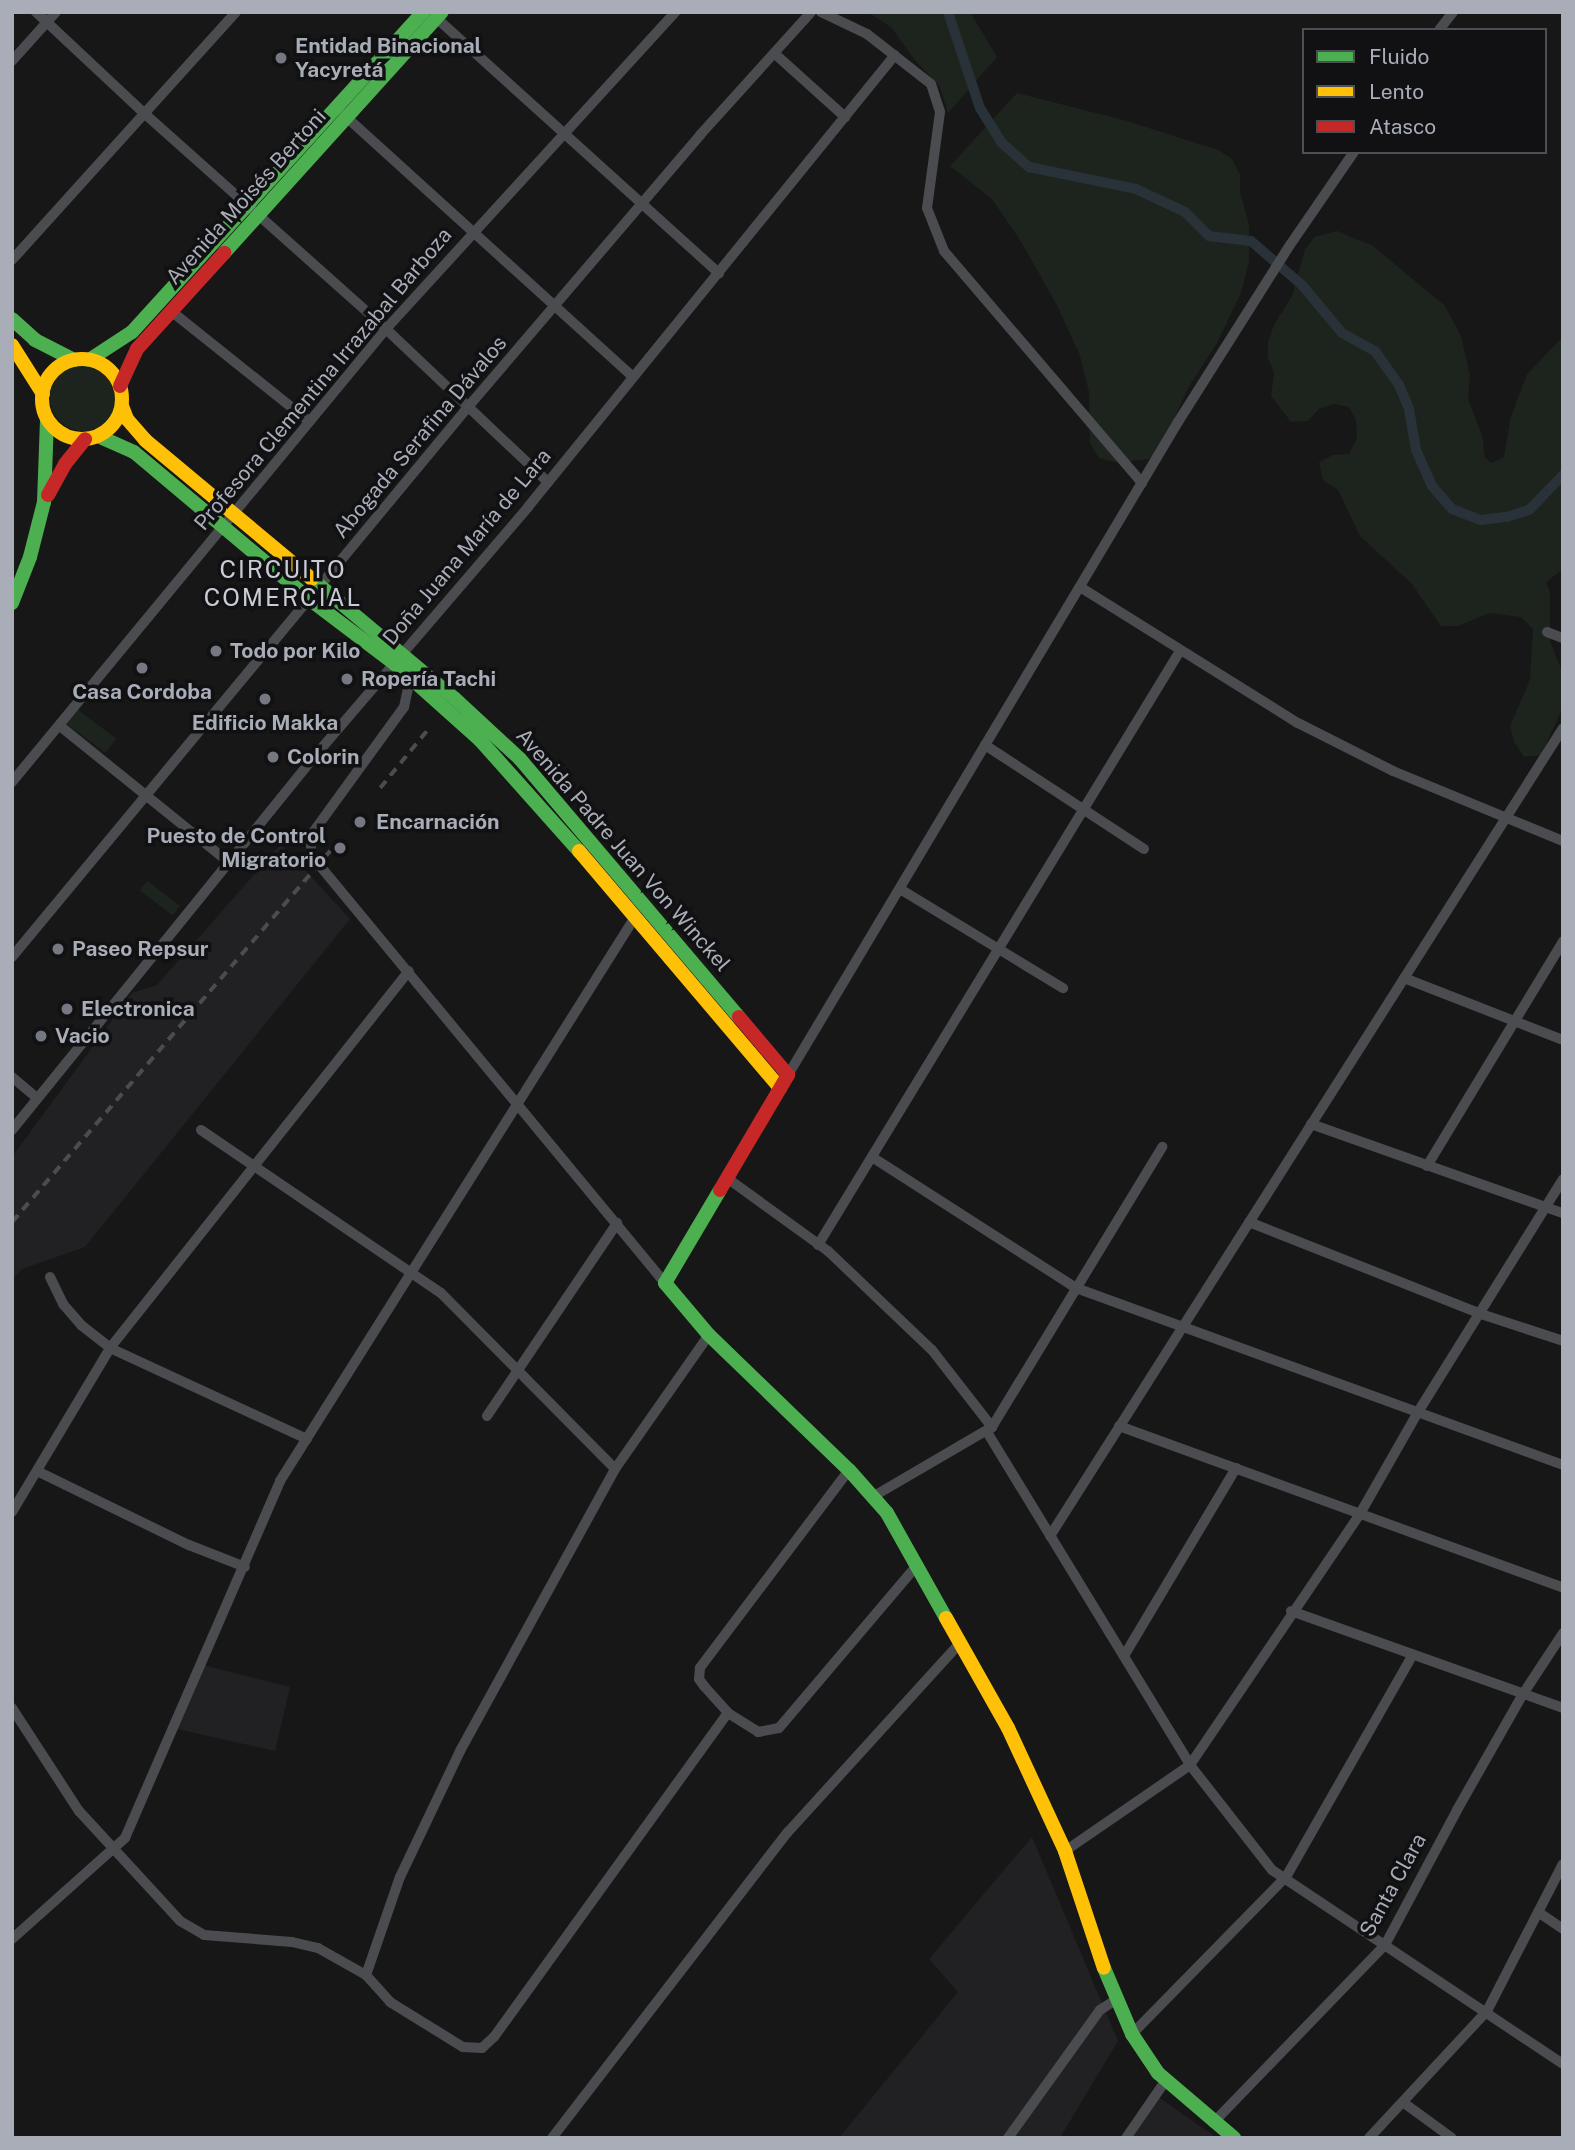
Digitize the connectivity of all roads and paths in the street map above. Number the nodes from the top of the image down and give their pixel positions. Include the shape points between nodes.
1 (36, 12) edge
2 (56, 12) edge
3 (236, 12) edge
4 (423, 12) edge
5 (675, 12) edge
6 (811, 12) edge
7 (821, 12) edge
8 (1453, 12) edge
9 (437, 14) edge
10 (47, 23) junction
11 (1441, 28) edge
12 (774, 53) junction
13 (895, 55) junction
14 (12, 61) edge
15 (341, 112) junction
16 (145, 114) junction
17 (845, 117) junction
18 (566, 134) junction
19 (1353, 154) edge
20 (642, 203) junction
21 (247, 205) junction
22 (258, 216) junction
23 (475, 230) junction
24 (12, 260) edge
25 (719, 273) junction
26 (555, 304) junction
27 (171, 311) junction
28 (12, 319) edge
29 (386, 329) junction
30 (16, 350) edge
31 (74, 360) junction
32 (89, 360) junction
33 (12, 371) edge
34 (633, 377) junction
35 (120, 386) junction
36 (43, 394) junction
37 (122, 406) junction
38 (468, 407) junction
39 (47, 419) junction
40 (309, 421) junction
41 (91, 438) junction
42 (548, 482) junction
43 (1142, 482) junction
44 (44, 502) junction
45 (235, 512) junction
46 (225, 525) junction
47 (320, 585) junction
48 (1080, 587) junction
49 (309, 599) junction
50 (12, 603) edge
51 (1547, 632) dead end
52 (1563, 638) edge
53 (1180, 651) junction
54 (398, 659) junction
55 (410, 679) junction
56 (60, 726) junction
57 (1563, 728) edge
58 (985, 745) junction
59 (12, 782) edge
60 (146, 797) junction
61 (1084, 809) junction
62 (1505, 819) junction
63 (1563, 841) edge
64 (1144, 849) dead end
65 (231, 864) junction
66 (900, 888) junction
67 (635, 917) junction
68 (1563, 941) edge
69 (999, 949) junction
70 (12, 957) edge
71 (409, 971) junction
72 (1404, 978) junction
73 (1063, 988) dead end
74 (1514, 1021) junction
75 (1563, 1040) edge
76 (788, 1075) junction
77 (12, 1077) edge
78 (780, 1088) junction
79 (37, 1098) junction
80 (518, 1104) junction
81 (1311, 1125) junction
82 (12, 1130) edge
83 (201, 1130) dead end
84 (1162, 1147) dead end
85 (872, 1157) junction
86 (1427, 1166) junction
87 (253, 1167) junction
88 (727, 1178) junction
89 (1563, 1179) edge
90 (1546, 1207) junction
91 (1563, 1213) edge
92 (1249, 1222) junction
93 (617, 1223) junction
94 (818, 1245) junction
95 (411, 1270) junction
96 (50, 1277) dead end
97 (665, 1283) junction
98 (1076, 1288) junction
99 (1481, 1314) junction
100 (1183, 1326) junction
101 (709, 1335) junction
102 (1563, 1341) edge
103 (110, 1348) junction
104 (518, 1372) junction
105 (1418, 1412) junction
106 (487, 1416) dead end
107 (1119, 1426) junction
108 (992, 1427) junction
109 (307, 1439) junction
110 (1563, 1465) edge
111 (1236, 1468) junction
112 (615, 1469) junction
113 (849, 1470) junction
114 (39, 1472) junction
115 (874, 1496) junction
116 (12, 1512) edge
117 (1361, 1512) junction
118 (1050, 1536) junction
119 (917, 1565) junction
120 (245, 1567) junction
121 (1563, 1588) edge
122 (1292, 1611) junction
123 (1563, 1633) edge
124 (960, 1643) junction
125 (1124, 1656) junction
126 (1412, 1656) junction
127 (1523, 1694) junction
128 (12, 1708) edge
129 (1563, 1708) edge
130 (729, 1713) junction
131 (1190, 1765) junction
132 (112, 1850) junction
133 (1065, 1851) junction
134 (1563, 1864) edge
135 (1286, 1877) junction
136 (1538, 1912) junction
137 (1563, 1929) edge
138 (12, 1939) edge
139 (1385, 1945) junction
140 (366, 1975) junction
141 (1117, 1999) junction
142 (1487, 2011) junction
143 (1132, 2034) junction
144 (1563, 2064) edge
145 (1166, 2080) junction
146 (1404, 2103) junction
147 (1213, 2123) junction
148 (552, 2138) edge
149 (1008, 2138) edge
150 (1126, 2138) edge
151 (1234, 2138) edge
152 (1369, 2138) edge
153 (1452, 2138) edge

1 - 10 street
2 - 10 street
3 - 16 street
4 - 15 main road, Avenida Moisés Bertoni
5 - 18 street, Profesora Clementina Irrazabal Barboza
6 - 12 street, Abogada Serafina Dávalos
7 - 13 street via 867,34
8 - 11 street
9 - 15 main road, Avenida Moisés Bertoni
9 - 18 street
10 - 14 street
10 - 16 street
12 - 17 street
12 - 20 street, Abogada Serafina Dávalos
13 - 17 street, Doña Juana María de Lara
13 - 43 street via 931,84 940,112 927,208 944,251
15 - 21 main road, Avenida Moisés Bertoni
15 - 22 main road, Avenida Moisés Bertoni
15 - 23 street
16 - 21 street
16 - 24 street
17 - 25 street, Doña Juana María de Lara
18 - 20 street
18 - 23 street, Profesora Clementina Irrazabal Barboza
19 - 43 street via 1270,276
20 - 25 street
20 - 26 street, Abogada Serafina Dávalos
21 - 22 street
21 - 32 main road, Avenida Moisés Bertoni via 132,332
22 - 27 main road, Avenida Moisés Bertoni
22 - 29 street
23 - 26 street
23 - 29 street, Profesora Clementina Irrazabal Barboza
25 - 34 street, Doña Juana María de Lara
26 - 34 street
26 - 38 street, Abogada Serafina Dávalos
27 - 35 main road, Avenida Moisés Bertoni via 131,358
27 - 40 street
28 - 31 main road via 36,340
29 - 38 street
29 - 40 street, Profesora Clementina Irrazabal Barboza
30 - 33 street
30 - 36 main road
31 - 32 main road
31 - 36 main road via 55,370
32 - 35 main road via 108,369
34 - 42 street, Doña Juana María de Lara
35 - 37 main road
36 - 39 main road
37 - 41 main road via 116,422
37 - 45 main road, Avenida Padre Juan Von Winckel via 145,440
38 - 42 street
38 - 47 street, Abogada Serafina Dávalos
39 - 41 main road via 61,433
39 - 44 main road
40 - 45 street, Profesora Clementina Irrazabal Barboza
41 - 44 main road via 65,464
41 - 46 main road, Avenida Padre Juan Von Winckel via 134,452
42 - 54 street, Doña Juana María de Lara
43 - 48 street
44 - 50 main road
45 - 46 street, Profesora Clementina Irrazabal Barboza
45 - 47 main road, Avenida Padre Juan Von Winckel
46 - 49 main road, Avenida Padre Juan Von Winckel
46 - 56 street, Profesora Clementina Irrazabal Barboza
47 - 49 street, Abogada Serafina Dávalos
47 - 54 main road, Avenida Padre Juan Von Winckel
48 - 53 street
48 - 58 street
49 - 54 main road, Avenida Padre Juan Von Winckel
49 - 60 street, Abogada Serafina Dávalos
51 - 52 street
53 - 61 street
53 - 62 street via 1298,723 1393,771
54 - 55 main road, Avenida Padre Juan Von Winckel
54 - 65 street, Doña Juana María de Lara
54 - 76 main road, Avenida Padre Juan Von Winckel via 520,759
55 - 67 main road, Avenida Padre Juan Von Winckel via 506,765
55 - 71 street via 404,708 311,835 309,845 314,860
56 - 59 street, Profesora Clementina Irrazabal Barboza
56 - 60 street
57 - 62 street
58 - 61 street
58 - 66 street
60 - 65 street
60 - 70 street, Abogada Serafina Dávalos
61 - 64 street
61 - 69 street
62 - 63 street
62 - 72 street
65 - 79 street, Doña Juana María de Lara
66 - 69 street
66 - 76 street
67 - 78 main road, Avenida Padre Juan Von Winckel
67 - 80 street
68 - 74 street
69 - 73 street
69 - 85 street
71 - 80 street
71 - 87 street
72 - 74 street
72 - 81 street
74 - 75 street
74 - 86 street
76 - 78 main road
77 - 79 street
78 - 88 main road
79 - 82 street, Doña Juana María de Lara
80 - 93 street
80 - 95 street
81 - 86 street
81 - 92 street
83 - 87 street
84 - 98 street
85 - 94 street
85 - 98 street
86 - 90 street
87 - 95 street
87 - 103 street
88 - 94 street
88 - 97 main road
89 - 90 street
90 - 91 street
90 - 99 street
92 - 99 street
92 - 100 street
93 - 97 street
93 - 104 street
94 - 108 street via 932,1350
95 - 104 street via 441,1293
95 - 109 street
96 - 103 street via 63,1304
97 - 101 main road
98 - 100 street
98 - 108 street
99 - 102 street
99 - 105 street
100 - 105 street
100 - 107 street
101 - 112 street
101 - 113 main road
103 - 109 street
103 - 114 street
104 - 106 street
104 - 112 street
105 - 110 street
105 - 117 street
107 - 111 street
107 - 118 street
108 - 115 street
108 - 118 street via 987,1432
109 - 120 street via 280,1481
111 - 117 street
111 - 125 street
112 - 140 street via 460,1751 400,1877
113 - 115 main road
113 - 130 street via 700,1668 699,1679
114 - 116 street
114 - 120 street
115 - 119 main road
117 - 121 street
117 - 122 street
118 - 125 street
119 - 124 main road
119 - 130 street via 779,1728 758,1732
120 - 132 street via 125,1838
122 - 126 street
122 - 131 street
123 - 127 street, Santa Clara
124 - 133 main road via 1008,1728
124 - 148 street via 788,1832
125 - 131 street
126 - 127 street
126 - 135 street
127 - 129 street
127 - 139 street, Santa Clara
128 - 132 street via 79,1811
130 - 140 street via 495,2037 482,2048 463,2047 390,2002
131 - 133 street
131 - 135 street via 1272,1870
132 - 138 street
132 - 140 street via 180,1921 204,1935 318,1948
133 - 141 main road
134 - 136 street
135 - 139 street
135 - 143 street
136 - 137 street
136 - 142 street
139 - 142 street
139 - 147 street, Santa Clara
141 - 143 main road
141 - 149 street via 1100,2010
142 - 144 street
142 - 146 street
143 - 145 main road
145 - 147 main road
145 - 150 street
146 - 152 street
146 - 153 street
147 - 151 main road

